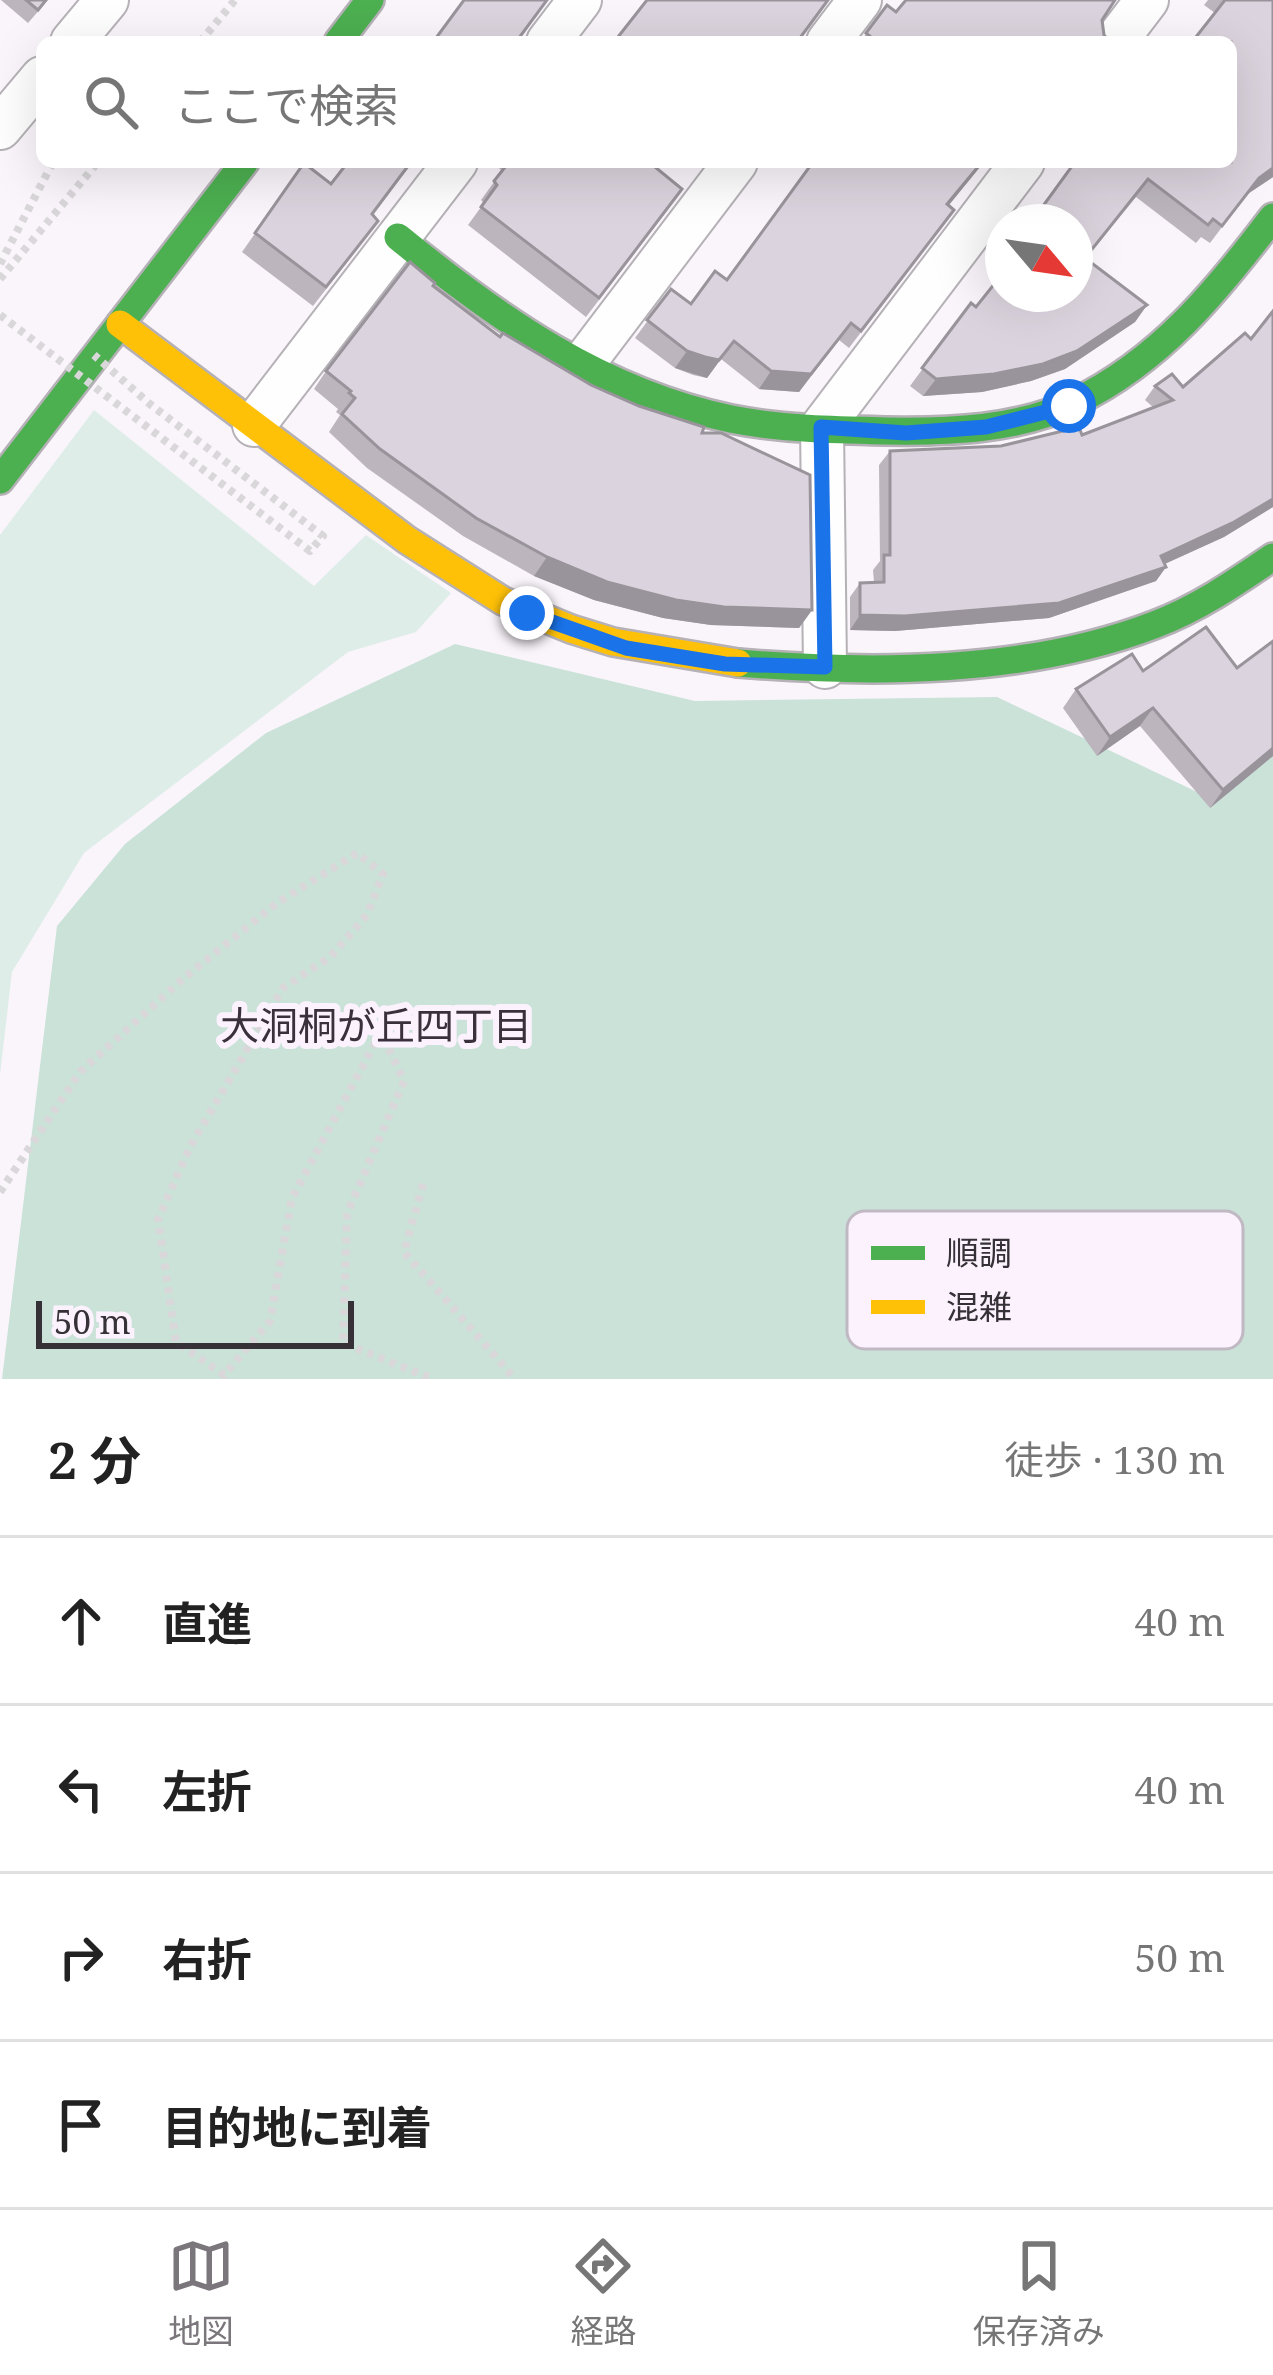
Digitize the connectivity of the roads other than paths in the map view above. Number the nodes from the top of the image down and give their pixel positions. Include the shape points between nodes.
1 (107, 0) edge
2 (370, 0) edge
3 (580, 0) edge
4 (860, 0) edge
5 (1147, 0) edge
6 (77, 36) edge
7 (343, 36) edge
8 (553, 36) edge
9 (833, 36) edge
10 (1120, 36) edge
11 (36, 85) edge
12 (0, 128) edge
13 (240, 168) edge
14 (451, 168) edge
15 (731, 168) edge
16 (1018, 168) edge
17 (1273, 218) edge
18 (398, 237) junction
19 (120, 324) junction
20 (579, 368) junction
21 (254, 425) junction
22 (821, 427) junction
23 (0, 480) edge
24 (1273, 556) edge
25 (825, 667) junction

1 - 6 street
2 - 7 street
3 - 8 street
4 - 9 street
5 - 10 street
11 - 12 street
13 - 19 street
14 - 18 street
15 - 20 street
16 - 22 street
17 - 22 street via 1197,316 1137,366 1069,406 986,427
18 - 20 street
18 - 21 street
19 - 21 street
19 - 23 street
20 - 22 street via 729,419
21 - 25 street via 430,557 527,613 626,648 725,664
22 - 25 street
24 - 25 street via 1226,590 1141,631 1042,656

